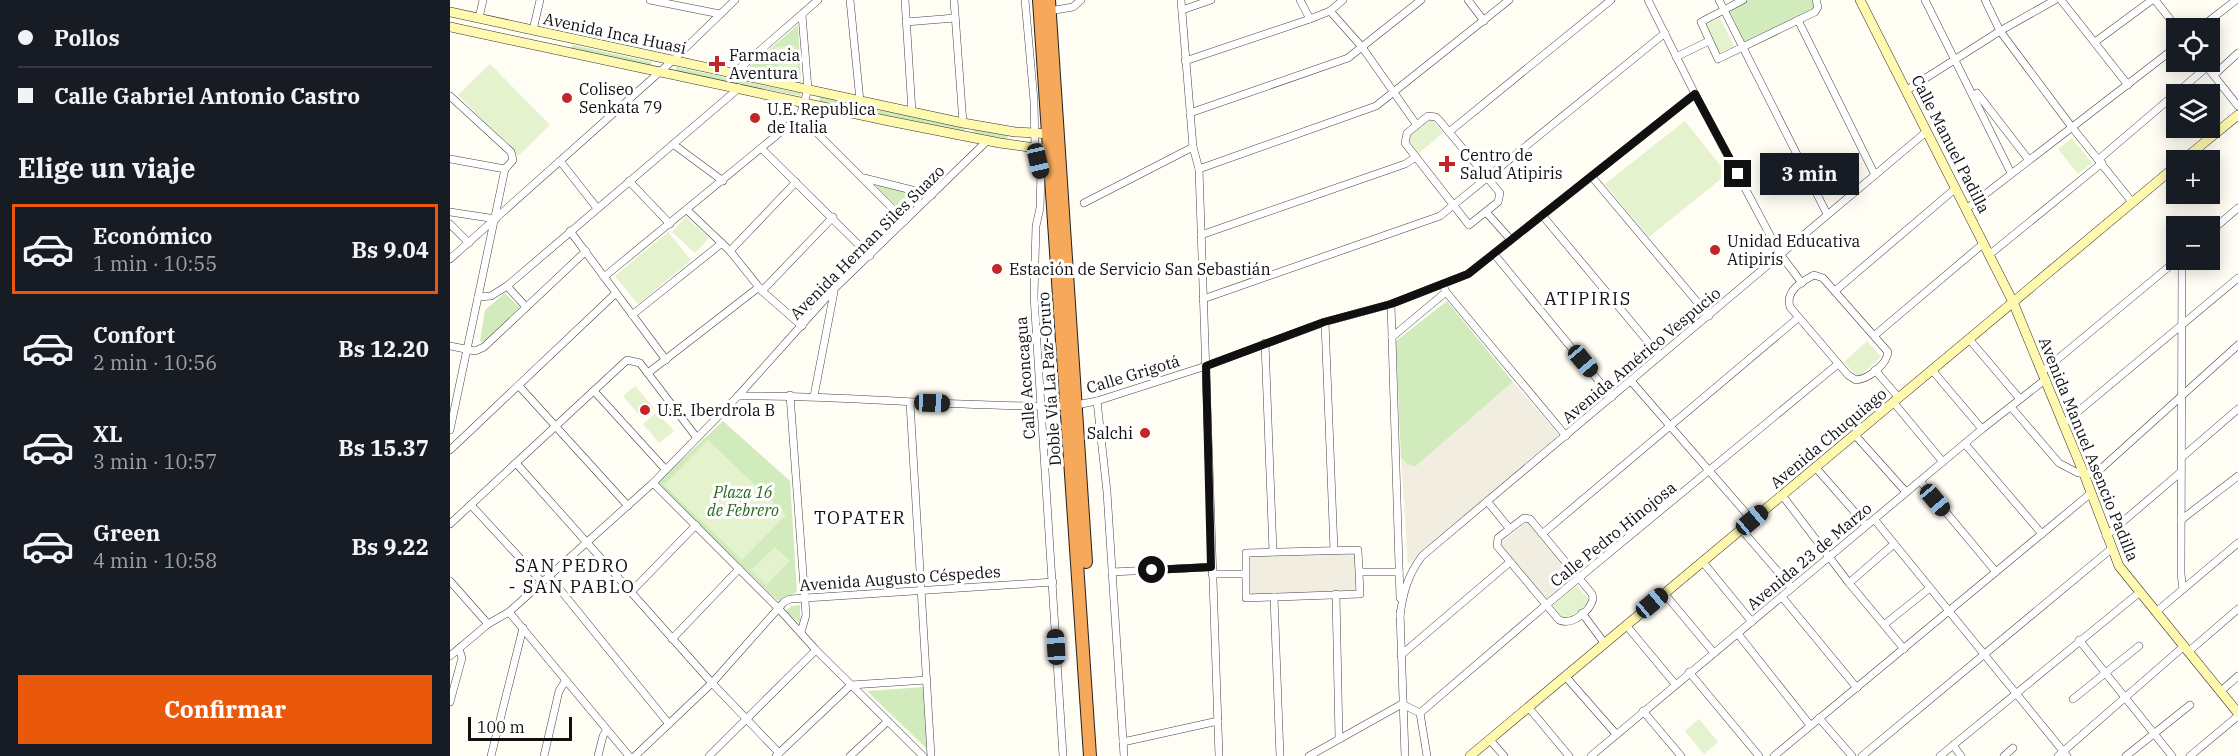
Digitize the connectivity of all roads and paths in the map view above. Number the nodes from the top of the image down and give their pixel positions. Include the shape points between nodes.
1 (483, 0) edge
2 (540, 0) edge
3 (652, 0) edge
4 (735, 0) edge
5 (819, 0) edge
6 (850, 0) edge
7 (905, 0) edge
8 (954, 0) edge
9 (1025, 0) edge
10 (1039, 0) edge
11 (1082, 0) edge
12 (1181, 0) edge
13 (1211, 0) edge
14 (1300, 0) edge
15 (1343, 0) edge
16 (1421, 0) edge
17 (1468, 0) edge
18 (1509, 0) edge
19 (1611, 0) edge
20 (1648, 0) edge
21 (1719, 0) edge
22 (1743, 0) edge
23 (1816, 0) edge
24 (1860, 0) edge
25 (1925, 0) edge
26 (1985, 0) edge
27 (2055, 0) edge
28 (2061, 0) edge
29 (2154, 0) edge
30 (2236, 0) edge
31 (1049, 6) edge
32 (1182, 10) junction
33 (1724, 10) junction
34 (1330, 11) junction
35 (450, 12) edge
36 (720, 14) junction
37 (802, 15) junction
38 (479, 18) junction
39 (955, 18) junction
40 (2169, 18) edge
41 (2213, 18) edge
42 (1310, 19) junction
43 (1798, 20) junction
44 (1484, 21) junction
45 (906, 22) junction
46 (501, 23) junction
47 (450, 27) edge
48 (533, 30) junction
49 (2000, 31) junction
50 (1665, 33) junction
51 (559, 36) junction
52 (498, 37) junction
53 (1709, 41) junction
54 (2095, 42) junction
55 (1362, 47) junction
56 (1744, 48) junction
57 (557, 50) junction
58 (2238, 53) edge
59 (2166, 55) edge
60 (1676, 57) junction
61 (1956, 60) junction
62 (672, 61) junction
63 (1185, 61) junction
64 (660, 72) junction
65 (2196, 72) edge
66 (2212, 72) edge
67 (733, 74) junction
68 (2214, 75) junction
69 (1967, 80) junction
70 (2128, 85) junction
71 (739, 88) junction
72 (808, 89) junction
73 (1908, 90) junction
74 (1394, 92) junction
75 (1695, 94) junction
76 (450, 96) edge
77 (860, 101) junction
78 (805, 103) junction
79 (2238, 106) edge
80 (912, 112) junction
81 (1190, 113) junction
82 (2238, 115) edge
83 (800, 116) junction
84 (967, 124) junction
85 (1416, 124) junction
86 (2071, 126) junction
87 (1449, 132) junction
88 (1926, 132) junction
89 (1035, 133) junction
90 (1053, 134) junction
91 (970, 137) junction
92 (987, 141) junction
93 (673, 144) junction
94 (1194, 147) junction
95 (761, 148) junction
96 (1035, 148) junction
97 (1049, 150) junction
98 (2195, 150) edge
99 (1416, 157) junction
100 (450, 159) edge
101 (2028, 159) junction
102 (560, 161) junction
103 (2100, 161) junction
104 (505, 169) junction
105 (1199, 169) junction
106 (2012, 173) junction
107 (2166, 174) edge
108 (1875, 175) junction
109 (1487, 177) junction
110 (1592, 177) junction
111 (861, 178) junction
112 (723, 181) junction
113 (629, 182) junction
114 (796, 182) junction
115 (1956, 188) junction
116 (932, 195) junction
117 (2132, 202) junction
118 (1084, 203) dead end
119 (1453, 205) junction
120 (597, 208) junction
121 (2238, 208) edge
122 (1966, 209) junction
123 (687, 210) junction
124 (450, 212) edge
125 (1486, 212) junction
126 (1827, 214) junction
127 (1542, 215) junction
128 (833, 217) junction
129 (496, 219) junction
130 (905, 221) junction
131 (2220, 223) edge
132 (450, 224) edge
133 (670, 224) junction
134 (570, 231) junction
135 (1201, 235) junction
136 (1511, 240) junction
137 (469, 243) junction
138 (722, 243) junction
139 (1984, 243) junction
140 (586, 250) junction
141 (730, 251) junction
142 (1494, 254) junction
143 (1780, 254) junction
144 (1989, 255) junction
145 (870, 256) junction
146 (450, 259) edge
147 (2167, 270) edge
148 (2179, 270) edge
149 (604, 277) junction
150 (2238, 278) edge
151 (1802, 283) junction
152 (507, 286) junction
153 (761, 289) junction
154 (1444, 289) junction
155 (834, 290) junction
156 (1835, 291) junction
157 (616, 293) junction
158 (478, 297) junction
159 (1203, 299) junction
160 (2013, 302) junction
161 (1391, 304) junction
162 (526, 307) junction
163 (632, 315) junction
164 (1709, 316) junction
165 (1798, 318) junction
166 (1324, 322) junction
167 (802, 326) junction
168 (2181, 326) junction
169 (1875, 335) junction
170 (1392, 337) junction
171 (1970, 339) junction
172 (1265, 343) junction
173 (2238, 345) edge
174 (450, 346) edge
175 (468, 350) junction
176 (1659, 356) junction
177 (666, 360) junction
178 (1838, 364) junction
179 (1206, 366) junction
180 (1875, 370) junction
181 (1932, 370) junction
182 (648, 373) junction
183 (2044, 375) junction
184 (1631, 381) junction
185 (519, 386) junction
186 (594, 391) junction
187 (2182, 394) junction
188 (790, 395) junction
189 (738, 396) junction
190 (814, 396) junction
191 (1612, 397) junction
192 (2020, 399) junction
193 (1897, 400) junction
194 (1097, 401) junction
195 (910, 403) junction
196 (452, 405) edge
197 (1040, 406) junction
198 (1072, 406) junction
199 (2011, 407) junction
200 (2238, 408) edge
201 (2063, 424) junction
202 (555, 427) junction
203 (1671, 427) junction
204 (1982, 429) junction
205 (450, 430) edge
206 (1855, 435) junction
207 (1566, 436) junction
208 (697, 438) junction
209 (1965, 444) junction
210 (450, 450) edge
211 (2181, 458) junction
212 (1943, 462) junction
213 (516, 463) junction
214 (1816, 468) junction
215 (666, 470) junction
216 (1710, 472) junction
217 (2181, 472) junction
218 (2084, 474) junction
219 (2238, 476) edge
220 (1920, 482) junction
221 (653, 483) junction
222 (1906, 492) junction
223 (2091, 493) junction
224 (1782, 495) junction
225 (1486, 501) junction
226 (471, 504) junction
227 (628, 506) junction
228 (1874, 519) junction
229 (1752, 520) junction
230 (2181, 520) junction
231 (450, 524) edge
232 (696, 525) junction
233 (1866, 525) junction
234 (1509, 528) junction
235 (1741, 529) junction
236 (1542, 534) junction
237 (2042, 534) junction
238 (2106, 537) junction
239 (588, 542) junction
240 (2238, 543) edge
241 (1894, 544) junction
242 (2111, 549) junction
243 (1334, 550) junction
244 (1273, 552) junction
245 (1829, 558) junction
246 (1702, 561) junction
247 (1510, 562) junction
248 (739, 569) junction
249 (1212, 571) junction
250 (1112, 572) junction
251 (1360, 572) junction
252 (1399, 572) junction
253 (1996, 572) junction
254 (1245, 574) junction
255 (549, 576) junction
256 (1579, 578) junction
257 (450, 581) edge
258 (542, 582) junction
259 (1053, 582) junction
260 (1850, 583) junction
261 (1792, 588) junction
262 (1930, 588) junction
263 (2183, 589) junction
264 (922, 590) junction
265 (632, 591) junction
266 (2140, 592) junction
267 (1664, 593) junction
268 (1336, 594) junction
269 (804, 596) junction
270 (1274, 597) junction
271 (1782, 597) junction
272 (1546, 605) junction
273 (779, 609) junction
274 (2238, 609) edge
275 (1949, 611) junction
276 (509, 612) junction
277 (2156, 612) junction
278 (1582, 613) junction
279 (1400, 616) junction
280 (1752, 622) junction
281 (488, 624) junction
282 (1885, 624) junction
283 (1626, 625) junction
284 (523, 628) junction
285 (801, 632) junction
286 (1738, 634) junction
287 (672, 639) junction
288 (2079, 640) junction
289 (1605, 644) junction
290 (2139, 646) dead end
291 (459, 648) junction
292 (1904, 649) junction
293 (2186, 649) junction
294 (816, 650) junction
295 (1714, 653) junction
296 (1984, 654) junction
297 (1401, 655) junction
298 (450, 656) edge
299 (1689, 672) junction
300 (2106, 674) junction
301 (2238, 676) edge
302 (1566, 677) junction
303 (566, 680) junction
304 (927, 680) junction
305 (711, 683) junction
306 (1675, 684) junction
307 (851, 685) junction
308 (1857, 688) junction
309 (2221, 691) junction
310 (2016, 694) junction
311 (2125, 697) junction
312 (2073, 699) dead end
313 (450, 702) edge
314 (1402, 704) junction
315 (2190, 705) dead end
316 (1529, 708) junction
317 (1643, 711) junction
318 (1420, 712) junction
319 (2238, 715) edge
320 (1819, 718) junction
321 (746, 720) junction
322 (888, 721) junction
323 (1218, 721) junction
324 (669, 724) junction
325 (1810, 725) junction
326 (606, 730) junction
327 (1616, 734) junction
328 (2154, 734) junction
329 (1339, 739) junction
330 (1491, 740) junction
331 (1123, 742) junction
332 (1953, 745) junction
333 (2013, 748) dead end
334 (1601, 753) edge
335 (778, 755) edge
336 (2063, 755) edge
337 (491, 756) edge
338 (544, 756) edge
339 (598, 756) edge
340 (629, 756) edge
341 (635, 756) edge
342 (709, 756) edge
343 (850, 756) edge
344 (923, 756) edge
345 (931, 756) edge
346 (1063, 756) edge
347 (1090, 756) edge
348 (1099, 756) edge
349 (1124, 756) edge
350 (1219, 756) edge
351 (1280, 756) edge
352 (1309, 756) edge
353 (1405, 756) edge
354 (1427, 756) edge
355 (1470, 756) edge
356 (1504, 756) edge
357 (1569, 756) edge
358 (1591, 756) edge
359 (1681, 756) edge
360 (1759, 756) edge
361 (1774, 756) edge
362 (1852, 756) edge
363 (1862, 756) edge
364 (1940, 756) edge
365 (1961, 756) edge
366 (2004, 756) edge
367 (2126, 756) edge
368 (2172, 756) edge
369 (2190, 756) edge

1 - 38 street
2 - 48 street
3 - 36 street
4 - 36 street
5 - 37 street
6 - 77 street
7 - 45 street
8 - 39 street
9 - 89 street, Calle Aconcagua
10 - 90 highway, Doble Vía La Paz-Oruro
11 - 31 street via 1073,7
12 - 32 street
13 - 32 street
14 - 42 street
15 - 34 street
16 - 55 street
17 - 44 street
18 - 44 street
19 - 87 street
20 - 50 street
21 - 33 street
22 - 33 street
23 - 43 street via 1817,10
24 - 73 street, Calle Manuel Padilla
25 - 61 street
26 - 49 street
27 - 49 street
28 - 54 street
29 - 40 street
29 - 54 street
30 - 41 street
31 - 90 highway, Doble Vía La Paz-Oruro
32 - 63 street
33 - 53 street via 1701,22
33 - 56 street
34 - 42 street
34 - 55 street
35 - 38 street, Avenida Inca Huasi
36 - 62 street
37 - 67 street
37 - 72 street
38 - 46 street, Avenida Inca Huasi
39 - 45 street
39 - 84 street
42 - 63 street
43 - 56 street
43 - 108 street
44 - 74 street
45 - 80 street
46 - 48 street, Avenida Inca Huasi
46 - 52 street
47 - 52 street, Avenida Inca Huasi
48 - 51 street, Avenida Inca Huasi
49 - 61 street
49 - 86 street
50 - 60 street
50 - 109 street
51 - 57 street
51 - 62 street, Avenida Inca Huasi
52 - 57 street, Avenida Inca Huasi
53 - 56 street via 1718,59
53 - 60 street
54 - 70 street
55 - 74 street
55 - 81 street via 1348,58
56 - 126 street
57 - 64 street, Avenida Inca Huasi
58 - 68 street
59 - 70 street
60 - 75 street
61 - 69 street
61 - 73 street
62 - 64 street
62 - 67 street, Avenida Inca Huasi
63 - 81 street
64 - 71 street, Avenida Inca Huasi
64 - 102 street
65 - 103 street
66 - 68 street
67 - 72 street, Avenida Inca Huasi
68 - 79 street
69 - 101 street
69 - 106 street
70 - 86 street
71 - 78 street, Avenida Inca Huasi
71 - 93 street
72 - 77 street, Avenida Inca Huasi
72 - 78 street
73 - 88 street, Calle Manuel Padilla
74 - 85 street
74 - 105 street via 1376,106
75 - 110 street, Calle Grigotá
75 - 143 street
76 - 104 street via 511,152 513,160
77 - 80 street, Avenida Inca Huasi
78 - 83 street
78 - 91 street, Avenida Inca Huasi
80 - 84 street, Avenida Inca Huasi
81 - 94 street
82 - 98 street
83 - 95 street
83 - 111 street
84 - 89 street, Avenida Inca Huasi
84 - 91 street
85 - 87 street via 1432,116
85 - 99 street via 1405,139
86 - 101 street
86 - 103 street
87 - 109 street
88 - 108 street, Avenida Américo Vespucio
88 - 115 street, Calle Manuel Padilla
89 - 90 street, Avenida Inca Huasi
89 - 96 street, Calle Aconcagua
90 - 97 highway, Doble Vía La Paz-Oruro
90 - 198 highway, Doble Vía La Paz-Oruro
91 - 92 street, Avenida Inca Huasi
92 - 96 street, Avenida Inca Huasi
92 - 116 street, Avenida Hernan Siles Suazo
93 - 112 street
93 - 113 street
94 - 105 street
94 - 118 street
95 - 112 street
95 - 114 street
96 - 97 street, Avenida Inca Huasi
96 - 197 street, Calle Aconcagua via 1041,173 1034,296
97 - 198 highway, Doble Vía La Paz-Oruro
99 - 119 street
99 - 135 street
100 - 104 street
101 - 106 street
102 - 120 street
102 - 129 street
103 - 117 street
103 - 144 street
104 - 129 street
105 - 135 street
106 - 122 street
107 - 117 street, Avenida Chuquiago
108 - 126 street, Avenida Américo Vespucio
109 - 119 street
109 - 125 street via 1501,197
110 - 127 street, Calle Grigotá
110 - 164 street
111 - 116 street
111 - 130 street
112 - 123 street
113 - 120 street
113 - 133 street
114 - 128 street
114 - 141 street
115 - 122 street, Calle Manuel Padilla
115 - 156 street
116 - 130 street, Avenida Hernan Siles Suazo
117 - 160 street, Avenida Chuquiago
119 - 125 street via 1469,225
119 - 159 street via 1440,216
120 - 134 street
121 - 131 street
122 - 139 street, Calle Manuel Padilla
123 - 133 street
123 - 138 street
124 - 129 street
125 - 136 street
126 - 143 street, Avenida Américo Vespucio
127 - 136 street, Calle Grigotá
127 - 176 street
128 - 145 street
128 - 153 street
129 - 137 street
129 - 158 street
130 - 145 street, Avenida Hernan Siles Suazo
132 - 137 street
133 - 149 street
134 - 140 street
134 - 152 street
135 - 159 street
136 - 142 street, Calle Grigotá
137 - 146 street
138 - 141 street
138 - 163 street
139 - 144 street, Calle Manuel Padilla
139 - 169 street
140 - 149 street
140 - 162 street
141 - 153 street
142 - 154 street, Calle Grigotá
142 - 191 street
143 - 151 street
143 - 164 street, Avenida Américo Vespucio
144 - 160 street, Calle Manuel Padilla
145 - 155 street, Avenida Hernan Siles Suazo
147 - 183 street, Avenida 23 de Marzo
148 - 168 street
149 - 157 street
150 - 168 street
151 - 156 street via 1820,275
151 - 165 street via 1788,298
152 - 158 street via 491,296
152 - 162 street
153 - 167 street
153 - 177 street
154 - 161 street, Calle Grigotá
154 - 170 street
154 - 207 street
155 - 167 street, Avenida Hernan Siles Suazo
155 - 190 street
156 - 169 street
157 - 163 street
157 - 185 street
158 - 175 street
159 - 179 street
160 - 171 street, Avenida Chuquiago
160 - 183 street, Avenida Manuel Asencio Padilla
161 - 166 street, Calle Grigotá
161 - 170 street
162 - 175 street via 484,347
163 - 177 street
164 - 176 street, Avenida Américo Vespucio
165 - 178 street
165 - 203 street
166 - 172 street, Calle Grigotá
166 - 243 street
167 - 189 street, Avenida Hernan Siles Suazo
168 - 187 street
168 - 201 street
169 - 180 street via 1888,355
170 - 252 street
171 - 181 street, Avenida Chuquiago
171 - 192 street
172 - 179 street, Calle Grigotá
172 - 244 street
173 - 187 street
174 - 175 street
175 - 196 street
176 - 184 street, Avenida Américo Vespucio
177 - 182 street
178 - 180 street via 1856,380
178 - 216 street, Calle Pedro Hinojosa
179 - 194 street, Calle Grigotá
179 - 249 street
180 - 193 street
181 - 193 street, Avenida Chuquiago
181 - 204 street
182 - 186 street via 640,363 627,360
182 - 208 street
183 - 192 street, Avenida 23 de Marzo
183 - 201 street, Avenida Manuel Asencio Padilla
184 - 191 street, Avenida Américo Vespucio
184 - 203 street
185 - 202 street
185 - 210 street
186 - 202 street
186 - 215 street
187 - 211 street
187 - 218 street via 2095,474
188 - 189 street, Calle Grigotá
188 - 190 street, Calle Grigotá
188 - 269 street
189 - 208 street, Avenida Hernan Siles Suazo
190 - 195 street, Calle Grigotá
191 - 207 street, Avenida Américo Vespucio
192 - 199 street, Avenida 23 de Marzo
193 - 206 street, Avenida Chuquiago
193 - 212 street
194 - 198 street, Calle Grigotá
194 - 250 street
195 - 197 street, Calle Grigotá
195 - 264 street
196 - 205 street
197 - 198 street, Calle Grigotá
197 - 259 street, Calle Aconcagua
198 - 347 highway, Doble Vía La Paz-Oruro
198 - 348 highway, Doble Vía La Paz-Oruro
199 - 204 street, Avenida 23 de Marzo
199 - 218 street via 2059,463
200 - 211 street
201 - 218 street, Avenida Manuel Asencio Padilla
202 - 213 street
202 - 227 street
203 - 216 street
203 - 236 street
204 - 209 street, Avenida 23 de Marzo
206 - 214 street, Avenida Chuquiago
206 - 222 street
207 - 225 street, Avenida Américo Vespucio
208 - 215 street, Avenida Hernan Siles Suazo
209 - 212 street, Avenida 23 de Marzo
209 - 237 street
211 - 217 street
212 - 220 street, Avenida 23 de Marzo
213 - 226 street
213 - 239 street
214 - 224 street, Avenida Chuquiago
214 - 233 street
215 - 221 street, Avenida Hernan Siles Suazo
216 - 229 street
216 - 256 street, Calle Pedro Hinojosa
217 - 230 street
217 - 238 street
218 - 223 street, Avenida Manuel Asencio Padilla
219 - 230 street
220 - 222 street, Avenida 23 de Marzo
220 - 253 street
221 - 227 street, Avenida Hernan Siles Suazo
221 - 232 street
222 - 228 street, Avenida 23 de Marzo
223 - 237 street
223 - 238 street, Avenida Manuel Asencio Padilla
224 - 229 street, Avenida Chuquiago
224 - 245 street
225 - 234 street
225 - 279 street, Avenida Américo Vespucio via 1411,569
226 - 231 street
226 - 258 street
227 - 239 street, Avenida Hernan Siles Suazo
228 - 233 street, Avenida 23 de Marzo
228 - 241 street
229 - 235 street, Avenida Chuquiago
230 - 263 street
232 - 248 street
232 - 265 street
233 - 245 street, Avenida 23 de Marzo
234 - 236 street via 1526,518
234 - 247 street via 1496,541
235 - 246 street, Avenida Chuquiago
235 - 261 street
236 - 256 street
237 - 253 street
238 - 242 street, Avenida Manuel Asencio Padilla
239 - 255 street, Avenida Hernan Siles Suazo
239 - 265 street
240 - 263 street
241 - 260 street
241 - 262 street
242 - 266 street, Avenida Manuel Asencio Padilla
242 - 296 street
243 - 244 street
243 - 251 street via 1358,550
244 - 254 street via 1246,553
245 - 260 street
245 - 261 street, Avenida 23 de Marzo
246 - 267 street, Avenida Chuquiago
246 - 280 street
247 - 272 street
247 - 297 street
248 - 273 street
248 - 287 street
249 - 250 street
249 - 254 street
249 - 323 street
250 - 331 street
251 - 252 street
251 - 268 street via 1360,594
252 - 279 street
253 - 275 street
254 - 270 street via 1246,598
255 - 258 street, Avenida Hernan Siles Suazo
255 - 324 street
256 - 272 street, Calle Pedro Hinojosa
256 - 278 street via 1593,599
257 - 281 street
258 - 276 street, Avenida Hernan Siles Suazo
259 - 264 street, Avenida Augusto Céspedes
259 - 346 street, Calle Aconcagua
260 - 282 street
261 - 271 street, Avenida 23 de Marzo
262 - 275 street
262 - 282 street
263 - 277 street
264 - 269 street, Avenida Augusto Céspedes
264 - 304 street
265 - 287 street
266 - 277 street, Avenida Manuel Asencio Padilla
266 - 288 street
267 - 283 street, Avenida Chuquiago
267 - 295 street
268 - 270 street
268 - 329 street
269 - 273 street, Avenida Augusto Céspedes via 784,602
269 - 285 street via 805,622
270 - 351 street
271 - 280 street, Avenida 23 de Marzo
271 - 308 street
272 - 278 street via 1563,622
272 - 318 street, Calle Pedro Hinojosa
273 - 285 street
273 - 305 street, Avenida Augusto Céspedes
274 - 293 street
275 - 292 street
275 - 296 street
276 - 281 street, Avenida Hernan Siles Suazo
276 - 284 street
277 - 293 street, Avenida Manuel Asencio Padilla
278 - 289 street
279 - 297 street
280 - 286 street, Avenida 23 de Marzo
281 - 291 street, Avenida Hernan Siles Suazo
282 - 292 street
283 - 289 street, Avenida Chuquiago
283 - 306 street
284 - 303 street
284 - 337 street
285 - 294 street
286 - 295 street, Avenida 23 de Marzo
286 - 325 street
287 - 305 street
288 - 300 street
288 - 310 street
289 - 302 street, Avenida Chuquiago
290 - 300 street
291 - 298 street, Avenida Hernan Siles Suazo
291 - 313 street via 462,658
292 - 308 street
293 - 309 street, Avenida Manuel Asencio Padilla
293 - 311 street
294 - 307 street
294 - 321 street
295 - 299 street, Avenida 23 de Marzo
296 - 310 street
296 - 363 street
297 - 314 street
299 - 306 street, Avenida 23 de Marzo
299 - 360 street
300 - 311 street
300 - 312 street
301 - 309 street
302 - 316 street, Avenida Chuquiago
302 - 327 street
303 - 326 street
303 - 338 street via 559,691
304 - 307 street
304 - 345 street
305 - 321 street
305 - 324 street, Avenida Augusto Céspedes
306 - 317 street, Avenida 23 de Marzo
307 - 322 street
307 - 335 street
308 - 320 street
309 - 319 street, Avenida Manuel Asencio Padilla
310 - 332 street
310 - 336 street
311 - 328 street
311 - 336 street
314 - 318 street
314 - 329 street
314 - 353 street
315 - 328 street
316 - 330 street, Avenida Chuquiago
316 - 357 street
317 - 327 street, Avenida 23 de Marzo
317 - 359 street
318 - 354 street
319 - 369 street
320 - 325 street
320 - 362 street
321 - 335 street
321 - 342 street
322 - 343 street
322 - 344 street
323 - 331 street
323 - 350 street
324 - 341 street, Avenida Augusto Céspedes
325 - 361 street
326 - 339 street
326 - 340 street
327 - 334 street, Avenida 23 de Marzo
328 - 367 street
328 - 368 street
329 - 352 street
330 - 355 street, Avenida Chuquiago
330 - 356 street
331 - 349 street
332 - 364 street
332 - 365 street
333 - 366 street
334 - 358 street, Avenida 23 de Marzo

